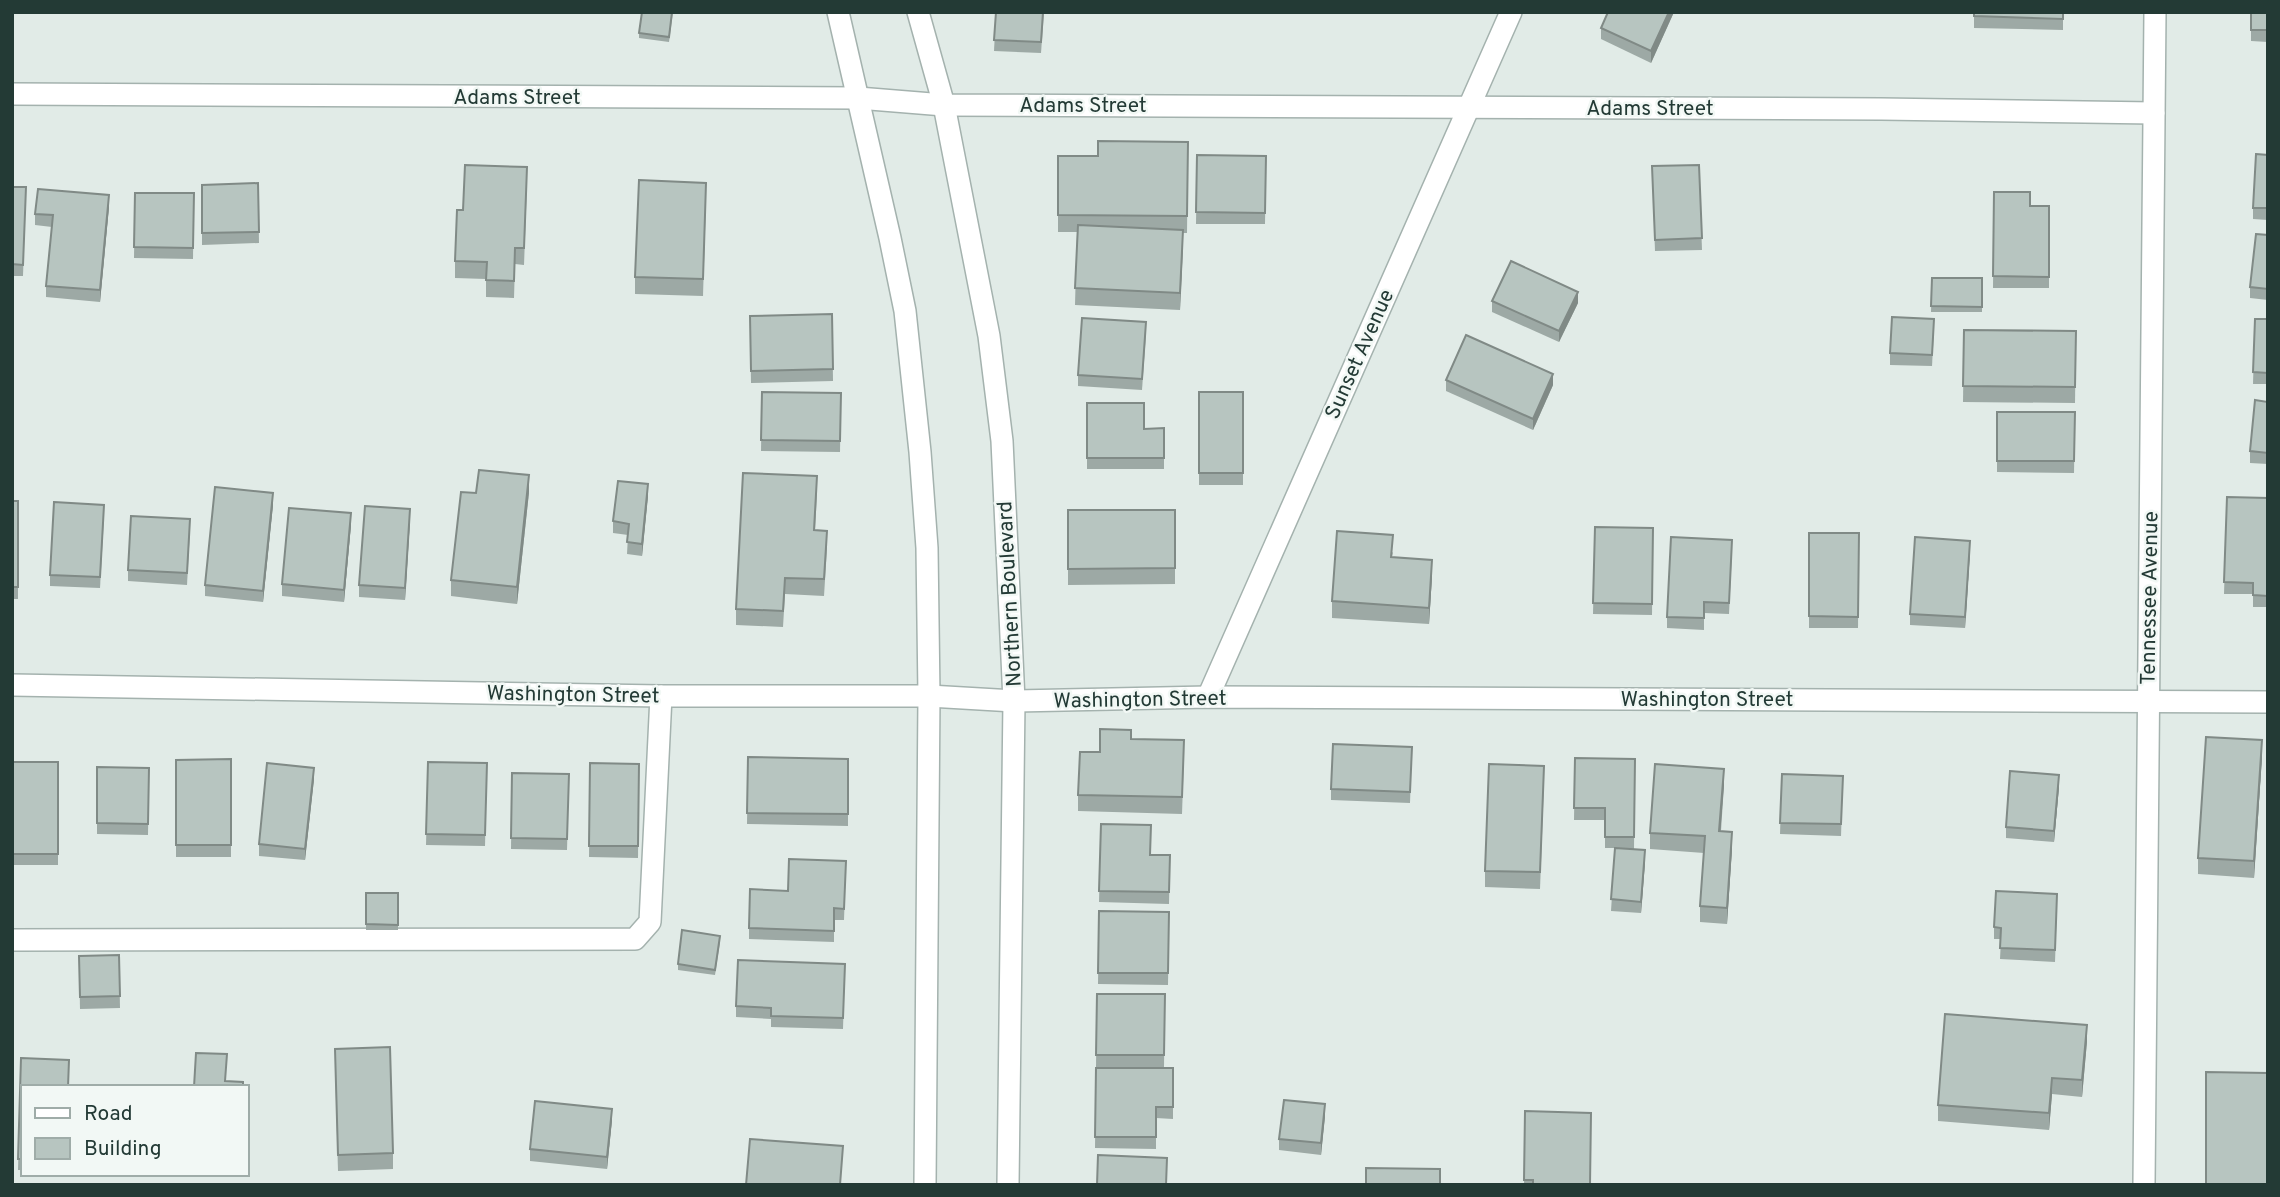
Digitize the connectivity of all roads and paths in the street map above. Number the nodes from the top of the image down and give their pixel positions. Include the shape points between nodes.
1 (838, 12) edge
2 (918, 12) edge
3 (1511, 12) edge
4 (2155, 12) edge
5 (12, 94) edge
6 (858, 98) junction
7 (944, 105) junction
8 (1469, 107) junction
9 (2154, 113) junction
10 (12, 685) edge
11 (661, 695) junction
12 (929, 696) junction
13 (1208, 697) junction
14 (1014, 701) junction
15 (2147, 701) junction
16 (2268, 702) edge
17 (12, 940) edge
18 (925, 1185) edge
19 (1008, 1185) edge
20 (2144, 1185) edge

1 - 6 street
2 - 7 street, Northern Boulevard
3 - 8 street, Sunset Avenue
4 - 9 street, Tennessee Avenue
5 - 6 street, Adams Street
6 - 7 street, Adams Street
6 - 12 street via 905,311 927,548
7 - 8 street, Adams Street
7 - 14 street, Northern Boulevard via 989,335 1002,441
8 - 9 street, Adams Street
8 - 13 street, Sunset Avenue
9 - 15 street, Tennessee Avenue
10 - 11 street, Washington Street
11 - 12 street, Washington Street
11 - 17 street via 650,922 635,939
12 - 14 street, Washington Street
12 - 18 street
13 - 14 street, Washington Street
13 - 15 street, Washington Street
14 - 19 street, Northern Boulevard
15 - 16 street, Washington Street
15 - 20 street, Tennessee Avenue

